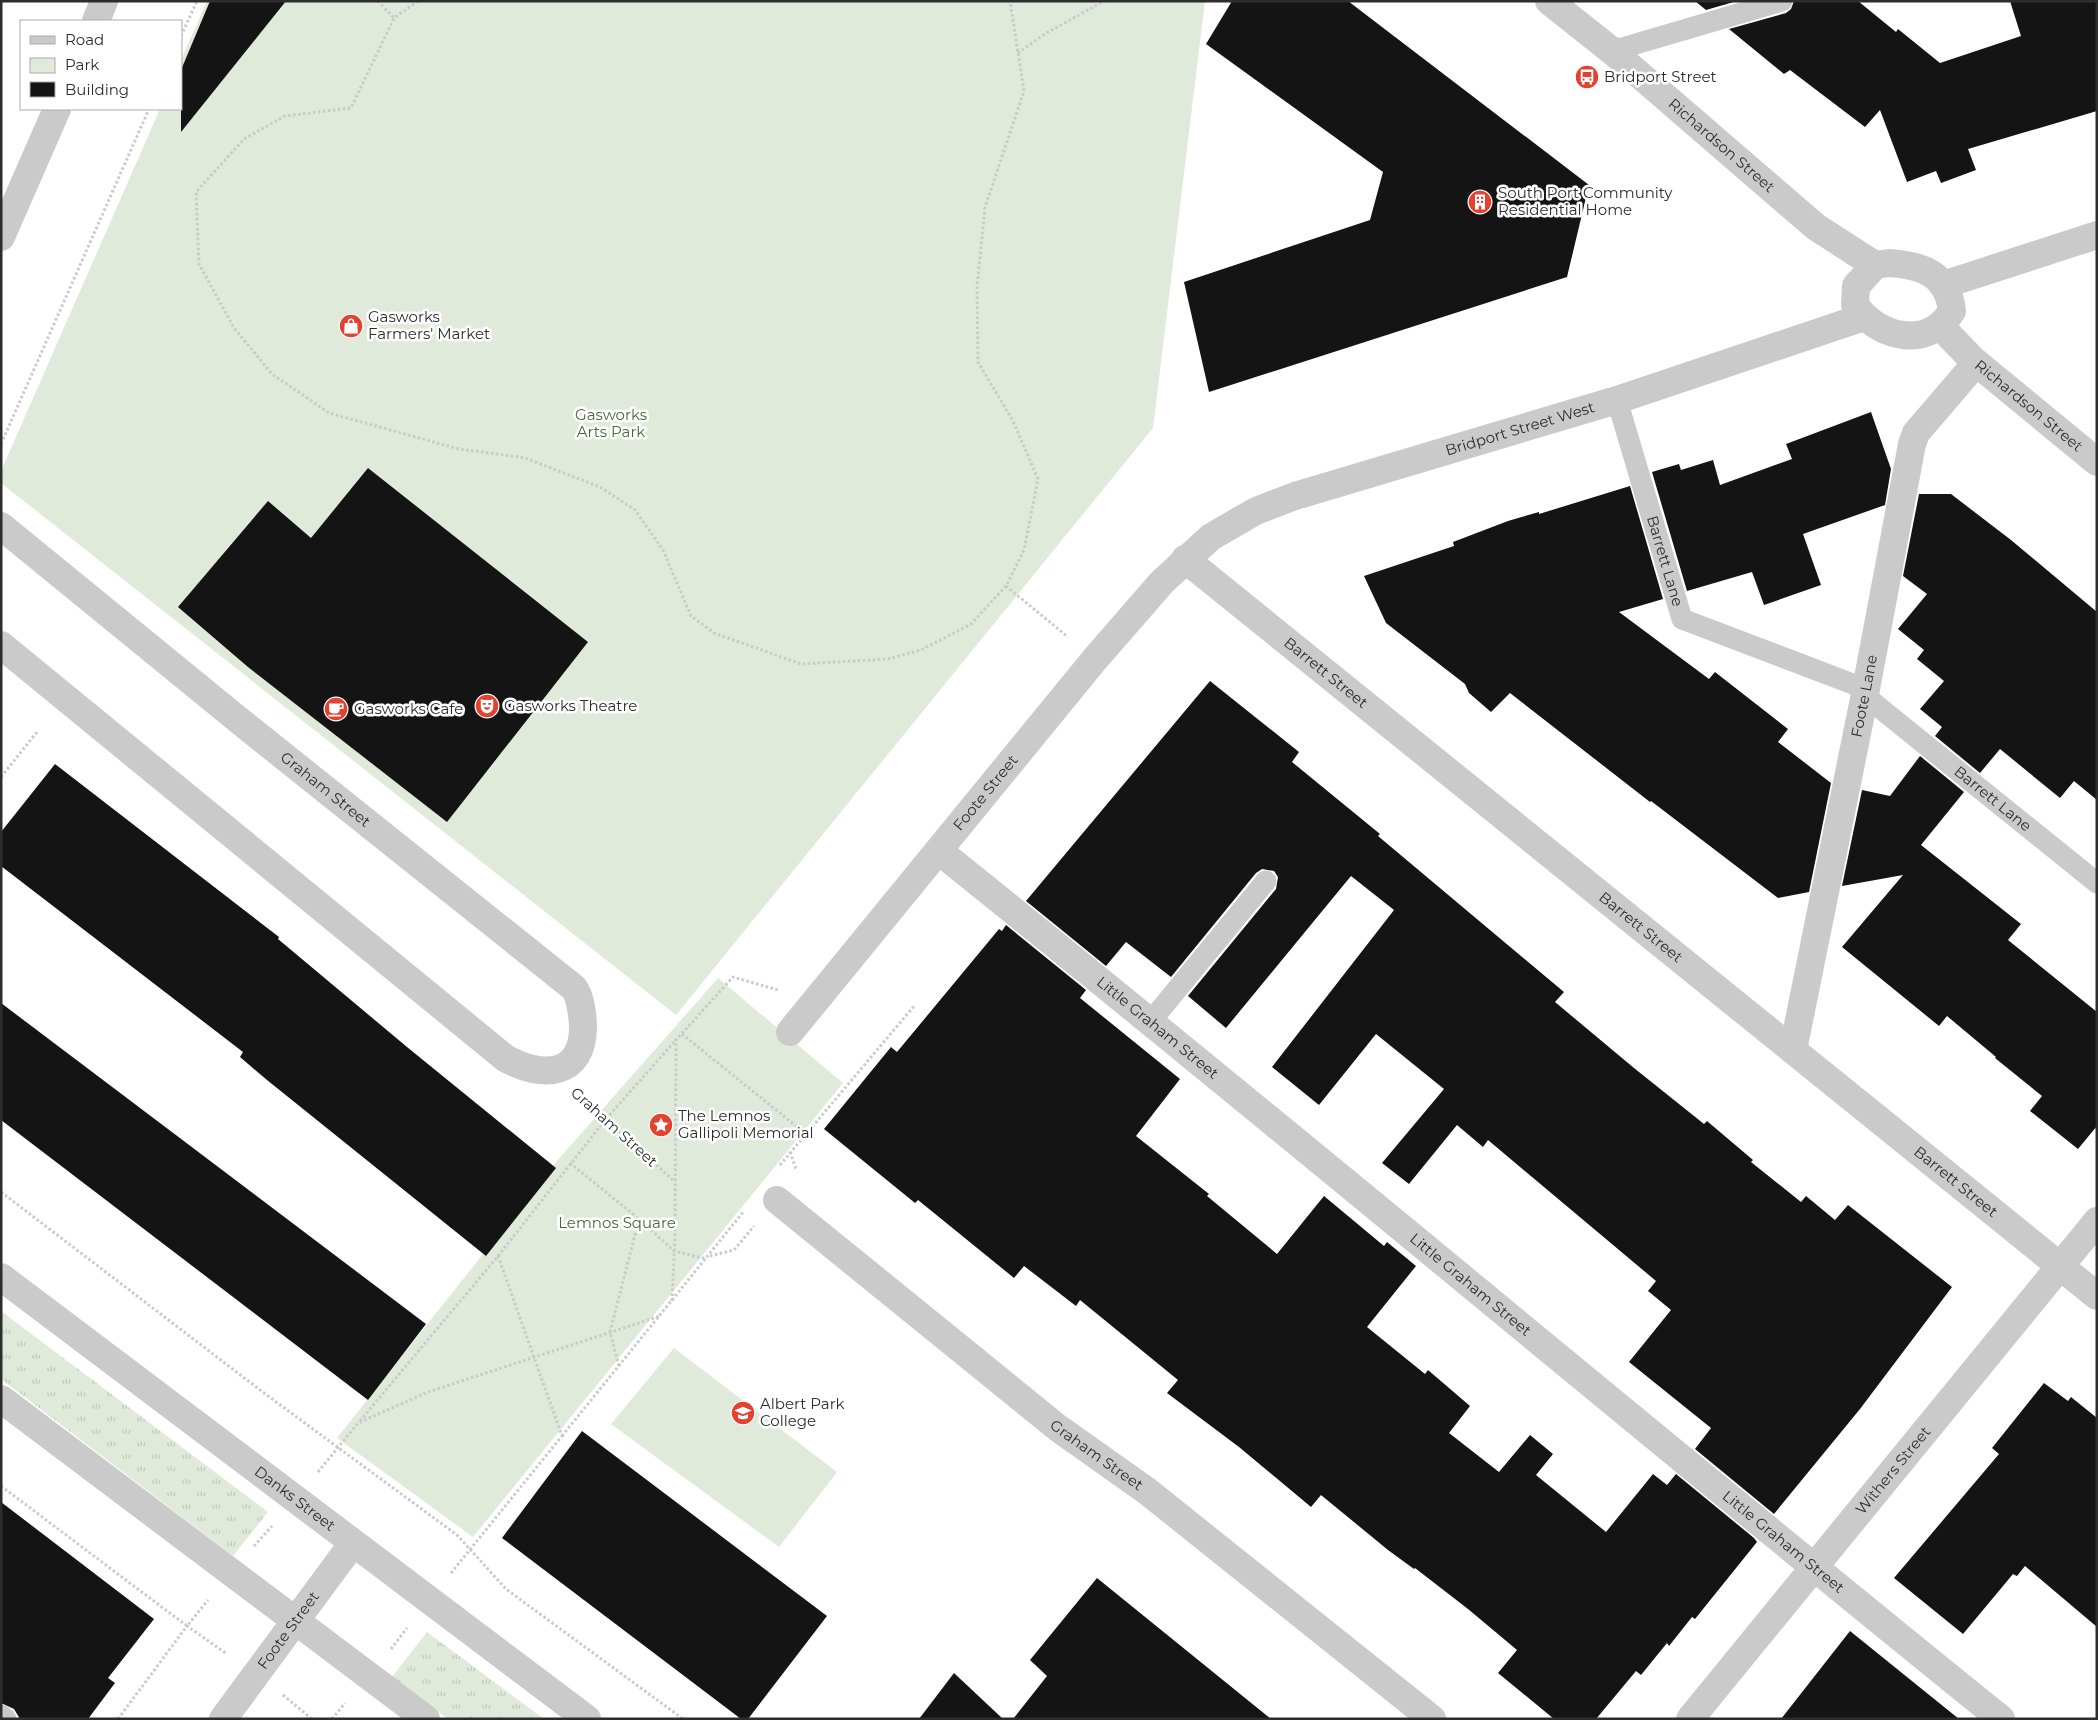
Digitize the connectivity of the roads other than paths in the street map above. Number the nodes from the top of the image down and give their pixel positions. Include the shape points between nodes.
1 (104, 1) edge
2 (1549, 1) edge
3 (1782, 1) edge
4 (96, 20) edge
5 (1612, 51) junction
6 (57, 110) edge
7 (2097, 235) edge
8 (1, 237) edge
9 (1875, 265) junction
10 (1943, 285) junction
11 (1864, 317) junction
12 (1940, 327) junction
13 (1976, 362) junction
14 (1617, 400) junction
15 (2097, 462) edge
16 (1, 526) edge
17 (1185, 560) junction
18 (1, 645) edge
19 (1865, 693) junction
20 (939, 851) junction
21 (1266, 881) dead end
22 (2097, 883) edge
23 (1151, 1021) junction
24 (790, 1032) dead end
25 (1793, 1050) junction
26 (777, 1200) road end
27 (2097, 1221) edge
28 (2060, 1267) junction
29 (1, 1277) edge
30 (2097, 1296) edge
31 (1, 1398) edge
32 (353, 1543) junction
33 (1815, 1568) junction
34 (296, 1620) junction
35 (1, 1715) edge
36 (1425, 1715) edge
37 (6, 1719) edge
38 (224, 1719) edge
39 (426, 1719) edge
40 (587, 1719) edge
41 (1690, 1719) edge
42 (2001, 1719) edge

1 - 4 street
2 - 5 street, Richardson Street
3 - 5 lane
5 - 9 street, Richardson Street via 1816,227
6 - 8 street
7 - 10 street
9 - 10 street via 1906,264 1922,268
9 - 11 street via 1864,274 1855,291 1855,304
10 - 12 street via 1951,297 1952,311
11 - 12 street via 1890,333 1915,335
11 - 14 street, Bridport Street West
12 - 13 street, Richardson Street
13 - 15 street, Richardson Street
13 - 19 street, Foote Lane via 1913,439
14 - 17 street, Bridport Street West via 1274,503 1211,537
14 - 19 lane, Barrett Lane via 1682,619
16 - 18 street, Graham Street via 240,722 574,988 583,1017 577,1053 566,1067 552,1071 521,1066 505,1058
17 - 20 street, Foote Street via 1095,659
17 - 25 street, Barrett Street
19 - 22 lane, Barrett Lane
19 - 25 street, Foote Lane
20 - 23 street, Little Graham Street
20 - 24 street, Foote Street
21 - 23 lane
23 - 33 street, Little Graham Street
25 - 28 street, Barrett Street
26 - 36 street, Graham Street via 1058,1428 1147,1491
27 - 28 street, Withers Street
28 - 30 street, Barrett Street
28 - 33 street, Withers Street
29 - 32 street, Danks Street
31 - 34 street
32 - 34 street, Foote Street
32 - 40 street, Danks Street
33 - 41 street, Withers Street
33 - 42 street, Little Graham Street
34 - 38 street, Foote Street
34 - 39 street
35 - 37 lane

